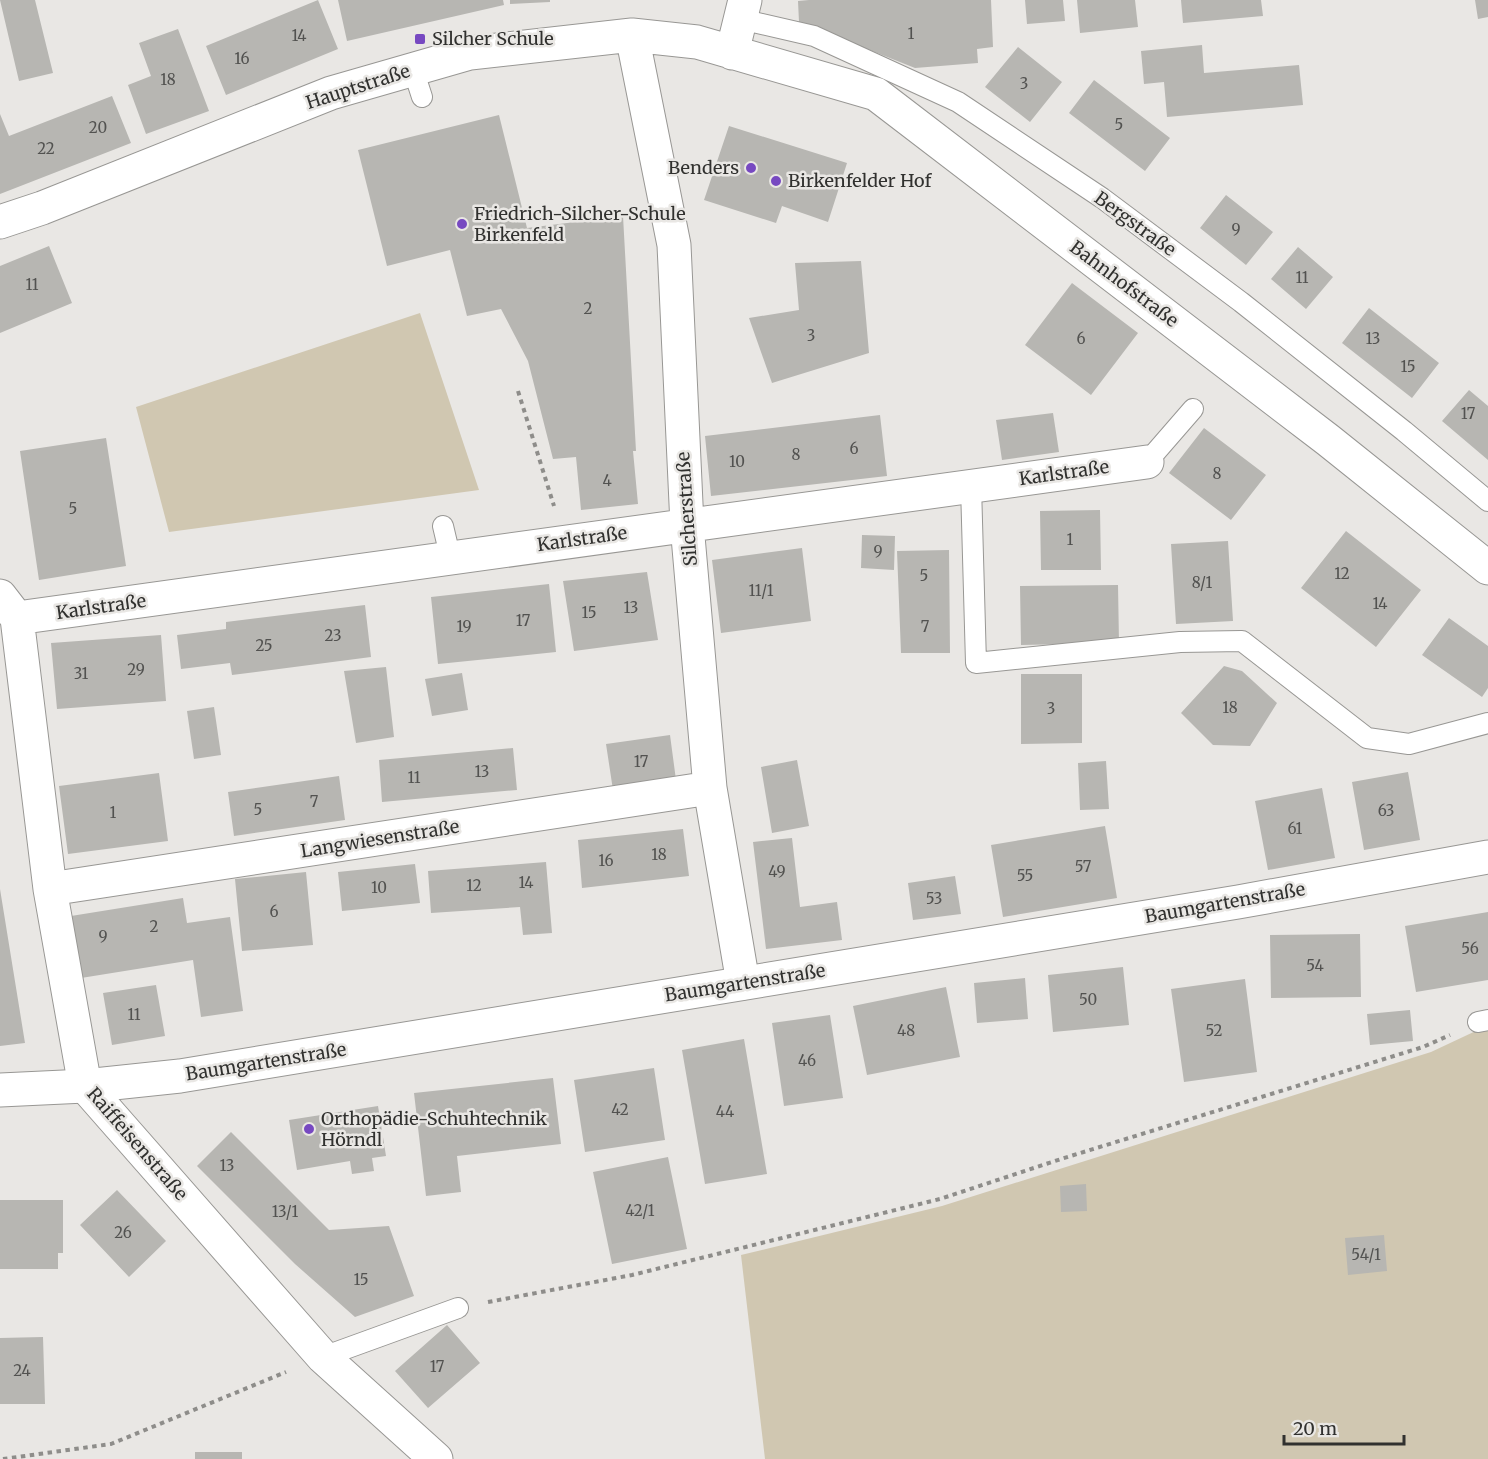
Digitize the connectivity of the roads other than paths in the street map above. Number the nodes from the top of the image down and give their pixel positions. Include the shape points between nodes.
1 (742, 9) edge
2 (632, 35) junction
3 (732, 53) junction
4 (0, 222) edge
5 (1193, 409) dead end
6 (1147, 462) joint
7 (971, 486) junction
8 (1488, 501) edge
9 (687, 525) junction
10 (443, 526) dead end
11 (451, 560) junction
12 (1488, 568) edge
13 (9, 607) edge
14 (1488, 723) edge
15 (710, 788) junction
16 (1488, 857) edge
17 (50, 889) junction
18 (742, 983) junction
19 (85, 1086) junction
20 (0, 1090) edge
21 (458, 1308) road end
22 (323, 1357) junction
23 (436, 1459) edge

1 - 3 street
1 - 8 lane, Bergstraße via 814,36 958,102 1102,198 1241,302
2 - 3 street, Hauptstraße via 697,42
2 - 4 street, Hauptstraße via 470,53 418,83 331,93
2 - 9 street, Silcherstraße via 674,245
3 - 12 street, Bahnhofstraße via 876,94 1320,434
5 - 6 lane
6 - 7 street, Karlstraße
7 - 9 street, Karlstraße
7 - 14 lane via 976,663 1180,642 1242,641 1367,738 1409,744
9 - 11 street, Karlstraße
9 - 15 street, Silcherstraße
10 - 11 lane
11 - 13 street, Karlstraße
13 - 17 street, Raiffeisenstraße
15 - 17 street, Langwiesenstraße
15 - 18 street, Silcherstraße
16 - 18 street, Baumgartenstraße
17 - 19 street, Raiffeisenstraße
18 - 19 street, Baumgartenstraße via 180,1076
19 - 20 street, Baumgartenstraße
19 - 22 street, Raiffeisenstraße
21 - 22 lane
22 - 23 street, Raiffeisenstraße

